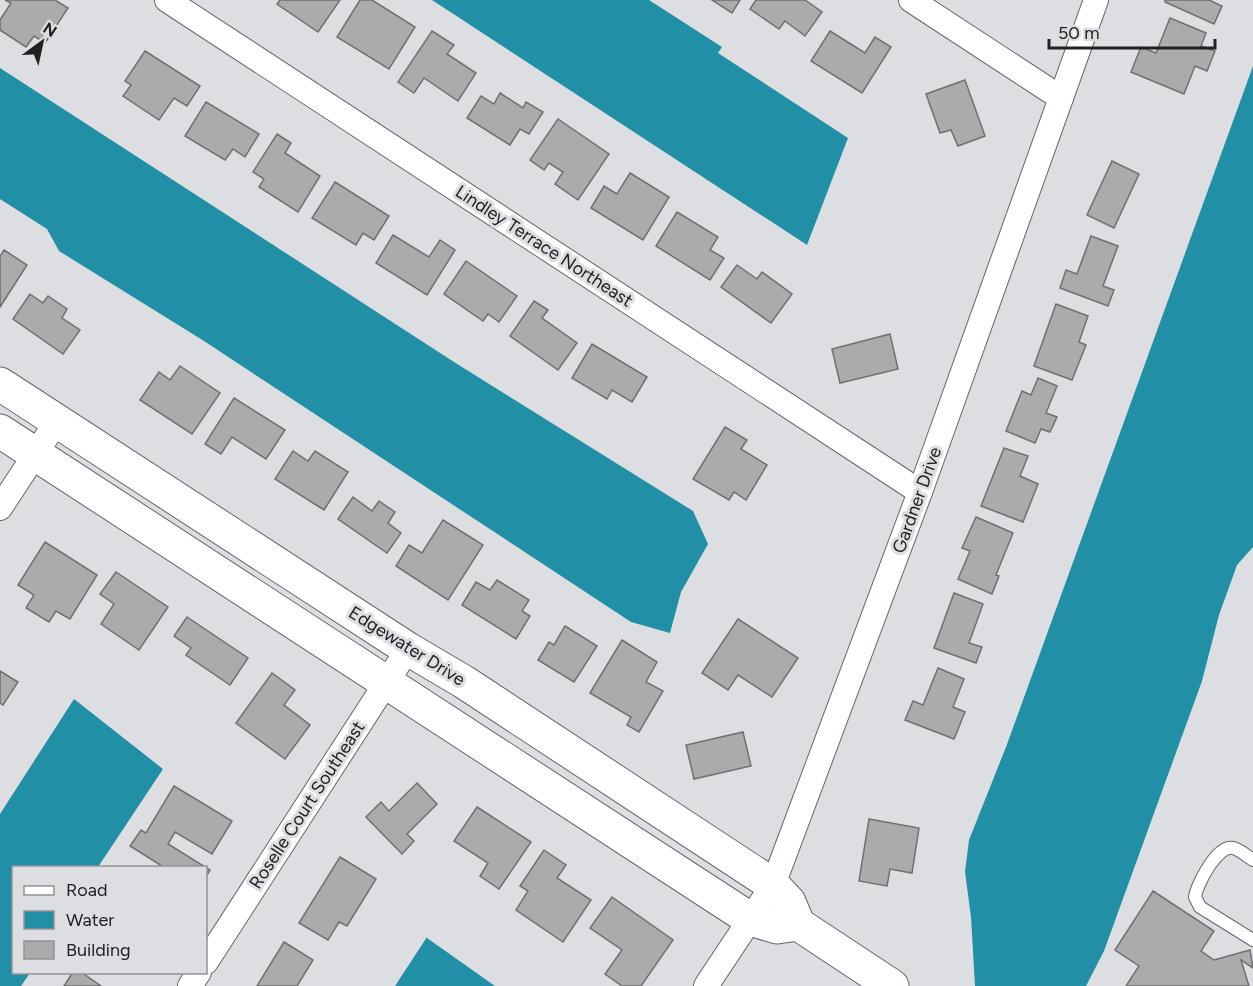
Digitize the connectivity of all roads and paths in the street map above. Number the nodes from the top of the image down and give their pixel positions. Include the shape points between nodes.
1 (167, 0) edge
2 (911, 0) edge
3 (1096, 0) edge
4 (1061, 98) junction
5 (0, 384) edge
6 (57, 421) junction
7 (0, 431) edge
8 (35, 454) junction
9 (920, 492) junction
10 (0, 508) edge
11 (408, 649) junction
12 (386, 683) junction
13 (1253, 860) edge
14 (773, 885) junction
15 (750, 920) junction
16 (798, 924) junction
17 (1253, 940) edge
18 (207, 960) edge
19 (706, 986) edge
20 (892, 986) edge

1 - 9 street, Lindley Terrace Northeast
2 - 4 street
3 - 4 street, Gardner Drive
4 - 9 street, Gardner Drive
5 - 6 street, Edgewater Drive
6 - 8 street
6 - 11 street, Edgewater Drive
7 - 8 street
8 - 10 street
8 - 12 street
9 - 14 street, Gardner Drive
11 - 12 street, Roselle Court Southeast
11 - 14 street, Edgewater Drive
12 - 15 street
12 - 18 street, Roselle Court Southeast
13 - 17 lane via 1234,848 1224,848 1196,888 1195,897 1200,907
14 - 15 street, Gardner Drive
14 - 16 street, Edgewater Drive via 789,902
15 - 16 street via 777,927
15 - 19 street, Gardner Drive
16 - 20 street

